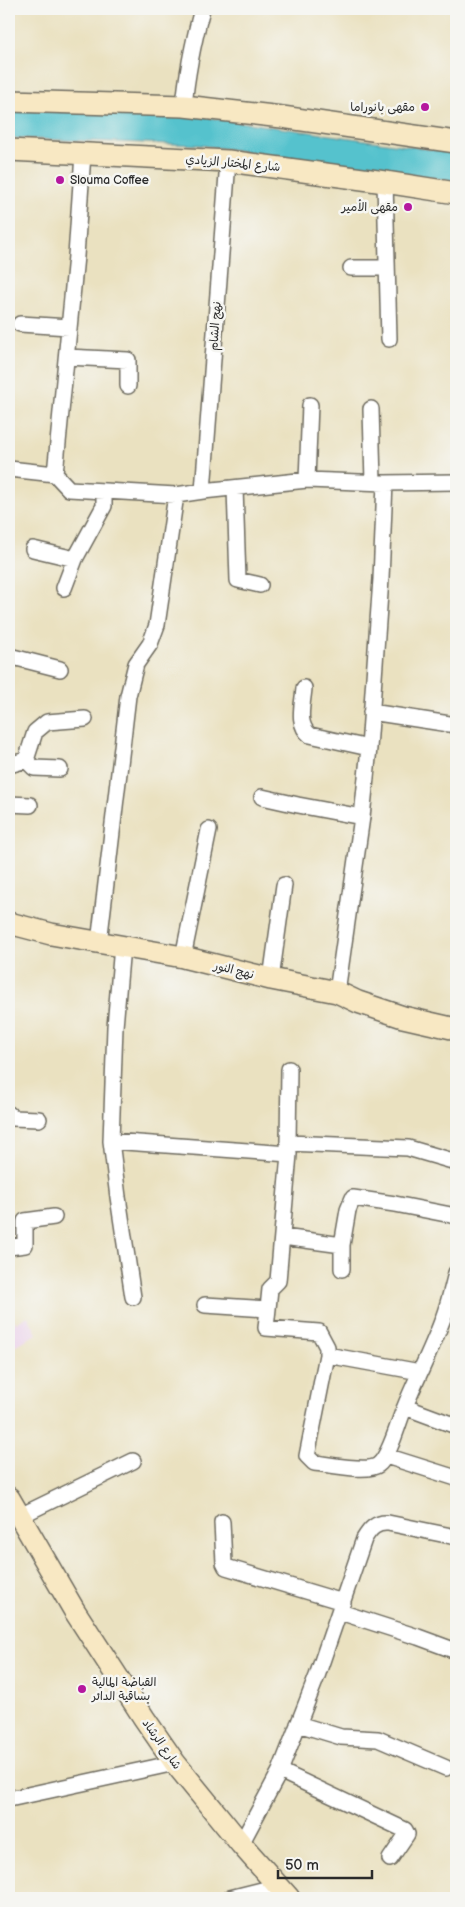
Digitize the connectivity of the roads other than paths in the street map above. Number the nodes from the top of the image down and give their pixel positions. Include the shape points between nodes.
1 (202, 9) edge
2 (9, 100) edge
3 (184, 106) junction
4 (456, 142) edge
5 (9, 150) edge
6 (84, 154) junction
7 (228, 161) junction
8 (385, 182) junction
9 (456, 193) edge
10 (351, 268) dead end
11 (387, 268) junction
12 (20, 324) dead end
13 (70, 327) junction
14 (389, 339) dead end
15 (66, 357) junction
16 (128, 386) dead end
17 (310, 405) dead end
18 (371, 409) dead end
19 (9, 469) edge
20 (55, 474) junction
21 (307, 480) junction
22 (379, 482) junction
23 (456, 482) edge
24 (235, 488) junction
25 (202, 490) junction
26 (104, 491) junction
27 (176, 496) junction
28 (33, 549) dead end
29 (75, 559) junction
30 (260, 585) dead end
31 (64, 588) dead end
32 (9, 656) edge
33 (60, 669) dead end
34 (304, 688) dead end
35 (371, 712) junction
36 (85, 718) dead end
37 (456, 725) edge
38 (369, 748) junction
39 (26, 760) junction
40 (9, 765) edge
41 (60, 769) dead end
42 (262, 797) dead end
43 (9, 804) edge
44 (30, 805) dead end
45 (362, 817) junction
46 (209, 830) dead end
47 (284, 885) dead end
48 (9, 923) edge
49 (99, 942) junction
50 (122, 946) junction
51 (183, 957) junction
52 (271, 979) junction
53 (337, 992) junction
54 (456, 1029) edge
55 (289, 1070) dead end
56 (9, 1114) edge
57 (39, 1120) dead end
58 (112, 1141) junction
59 (288, 1148) junction
60 (456, 1162) edge
61 (456, 1216) edge
62 (54, 1217) dead end
63 (284, 1237) junction
64 (342, 1245) junction
65 (9, 1247) edge
66 (342, 1269) dead end
67 (456, 1273) edge
68 (133, 1297) dead end
69 (205, 1305) dead end
70 (268, 1309) junction
71 (327, 1355) junction
72 (420, 1372) junction
73 (405, 1407) junction
74 (456, 1426) edge
75 (386, 1456) junction
76 (133, 1461) dead end
77 (456, 1478) edge
78 (12, 1504) edge
79 (222, 1522) dead end
80 (456, 1537) edge
81 (342, 1607) junction
82 (456, 1651) edge
83 (298, 1724) junction
84 (175, 1763) junction
85 (446, 1768) dead end
86 (280, 1771) junction
87 (9, 1799) edge
88 (242, 1844) junction
89 (390, 1859) dead end
90 (283, 1892) edge
91 (230, 1898) edge

1 - 3 street via 189,58
2 - 3 street
3 - 4 street
5 - 6 street, شارع المختار الزيادي
6 - 7 street, شارع المختار الزيادي
6 - 13 street
7 - 8 street, شارع المختار الزيادي
7 - 25 street, نهج الشام
8 - 9 street, شارع المختار الزيادي
8 - 11 street
10 - 11 street
11 - 14 street
12 - 13 street
13 - 15 street
15 - 16 street via 128,360
15 - 20 street
17 - 21 street
18 - 22 street
19 - 20 street
20 - 26 street via 69,489
21 - 22 street
21 - 24 street
22 - 23 street
22 - 35 street via 381,579
24 - 25 street
24 - 30 street via 238,580
25 - 27 street
26 - 27 street
26 - 29 street via 104,506
27 - 49 street via 157,626 150,644 136,664 128,696
28 - 29 street
29 - 31 street
32 - 33 street
34 - 38 street via 301,723 304,731
35 - 37 street
35 - 38 street
36 - 39 street via 47,722 35,732
38 - 45 street
39 - 40 street
39 - 41 street via 34,768
42 - 45 street
43 - 44 street
45 - 53 street
46 - 51 street
47 - 52 street
48 - 49 street, نهج النور
49 - 50 street, نهج النور
50 - 51 street, نهج النور
50 - 58 street via 115,1027
51 - 52 street, نهج النور
52 - 53 street, نهج النور
53 - 54 street, نهج النور via 403,1017
55 - 59 street
56 - 57 street via 12,1118
58 - 59 street
58 - 68 street
59 - 60 street via 408,1148
59 - 63 street
61 - 64 street via 354,1198 348,1210
62 - 65 street via 25,1221 25,1245
63 - 64 street
63 - 70 street via 278,1281 270,1289
64 - 66 street
67 - 72 street via 443,1320
69 - 70 street
70 - 71 street via 266,1328 319,1332 328,1347
71 - 72 street
71 - 75 street via 307,1456 314,1463 369,1468 378,1465
72 - 73 street
73 - 74 street
73 - 75 street
75 - 77 street
76 - 78 street
78 - 84 street, شارع الرشاد via 74,1610
79 - 81 street via 226,1567
80 - 81 street via 382,1522 376,1525 364,1539
81 - 82 street
81 - 83 street
83 - 85 street via 341,1737 378,1739
83 - 86 street
84 - 87 street
84 - 88 street, شارع الرشاد
86 - 88 street
86 - 89 street via 405,1830 407,1834
88 - 90 street, شارع الرشاد
90 - 91 street

